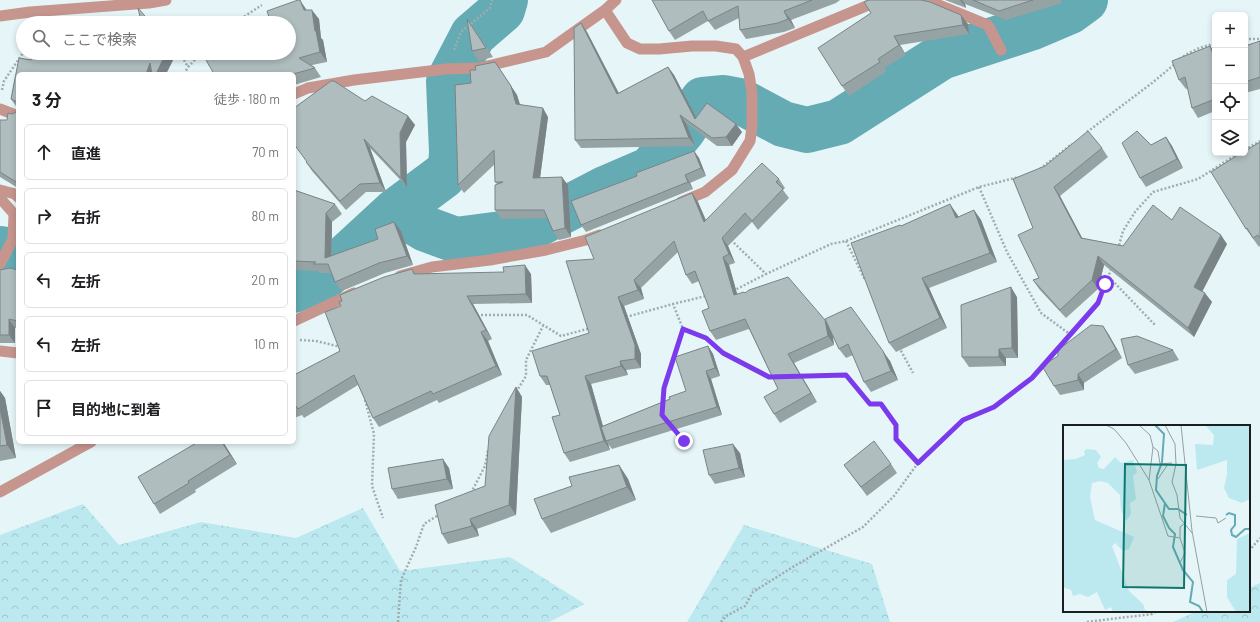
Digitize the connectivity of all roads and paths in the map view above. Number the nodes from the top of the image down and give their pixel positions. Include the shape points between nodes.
1 (166, 0) edge
2 (492, 0) edge
3 (616, 0) edge
4 (881, 0) edge
5 (916, 0) edge
6 (262, 5) dead end
7 (605, 10) junction
8 (0, 16) edge
9 (245, 16) edge
10 (1248, 39) edge
11 (1260, 39) edge
12 (1212, 44) edge
13 (1001, 50) dead end
14 (743, 57) junction
15 (18, 60) edge
16 (184, 60) edge
17 (195, 60) edge
18 (188, 67) junction
19 (449, 69) junction
20 (185, 72) edge
21 (296, 93) edge
22 (1, 96) dead end
23 (0, 109) edge
24 (16, 115) edge
25 (1084, 135) edge
26 (1078, 140) edge
27 (1260, 142) edge
28 (1248, 148) edge
29 (1234, 156) edge
30 (1034, 173) edge
31 (1020, 177) edge
32 (979, 188) junction
33 (0, 190) edge
34 (16, 195) edge
35 (0, 198) edge
36 (670, 206) edge
37 (606, 232) edge
38 (729, 238) edge
39 (846, 241) junction
40 (1117, 251) edge
41 (0, 264) edge
42 (1113, 264) edge
43 (766, 274) junction
44 (1109, 277) junction
45 (388, 279) edge
46 (867, 283) edge
47 (366, 288) edge
48 (728, 292) edge
49 (713, 294) edge
50 (673, 304) junction
51 (472, 315) edge
52 (620, 319) edge
53 (296, 320) edge
54 (543, 326) junction
55 (598, 326) edge
56 (1156, 326) dead end
57 (683, 329) junction
58 (1071, 335) junction
59 (296, 339) edge
60 (898, 345) edge
61 (348, 348) edge
62 (0, 351) edge
63 (16, 353) edge
64 (913, 373) dead end
65 (799, 376) edge
66 (776, 377) edge
67 (364, 396) edge
68 (514, 396) edge
69 (663, 408) edge
70 (671, 426) edge
71 (684, 441) dead end
72 (87, 444) edge
73 (489, 444) edge
74 (918, 463) junction
75 (0, 492) edge
76 (470, 494) edge
77 (444, 511) edge
78 (384, 518) dead end
79 (1260, 538) edge
80 (1250, 550) edge
81 (1155, 612) edge
82 (398, 622) edge
83 (721, 622) edge
84 (1087, 622) edge

1 - 8 street
2 - 19 path via 490,8 461,32
3 - 7 street
4 - 14 street
5 - 13 street via 939,5 988,25
6 - 9 path
7 - 14 street via 627,43 640,49 716,46 736,49
7 - 19 street via 546,52 479,68
10 - 11 path
12 - 25 path via 1202,46 1184,55
14 - 36 street via 752,93 750,141 732,170 705,192
15 - 22 path via 4,81
16 - 18 path
17 - 18 path
18 - 20 path
19 - 21 street via 354,80 308,88
23 - 24 street
26 - 30 path
27 - 28 path
29 - 40 path via 1198,179 1153,192 1135,212 1123,231
31 - 32 path
32 - 39 path
32 - 58 path via 1007,252 1041,313
33 - 34 street
35 - 41 street via 14,214 13,239
37 - 45 street via 546,250 432,267
38 - 43 path
39 - 43 path via 830,244
39 - 46 path
42 - 44 path
43 - 48 path
44 - 56 path
44 - 58 path via 1098,303
47 - 53 street
49 - 50 path
50 - 52 path
50 - 57 path
51 - 54 path via 527,315
54 - 55 path via 561,336
54 - 68 path via 526,360 526,376
57 - 66 path via 706,338 723,353 736,360 769,377
57 - 69 path via 664,388
58 - 74 path via 1032,378 994,407 963,420
59 - 61 path
60 - 64 path
62 - 63 street
65 - 74 path via 846,375 870,404 881,404 896,425 896,439
67 - 78 path via 374,434 372,486
70 - 71 path
72 - 75 street
73 - 76 path via 485,466
74 - 83 path via 894,496 863,527 753,592 745,606 726,616
77 - 82 path via 424,524 401,580
79 - 80 path
81 - 84 path

